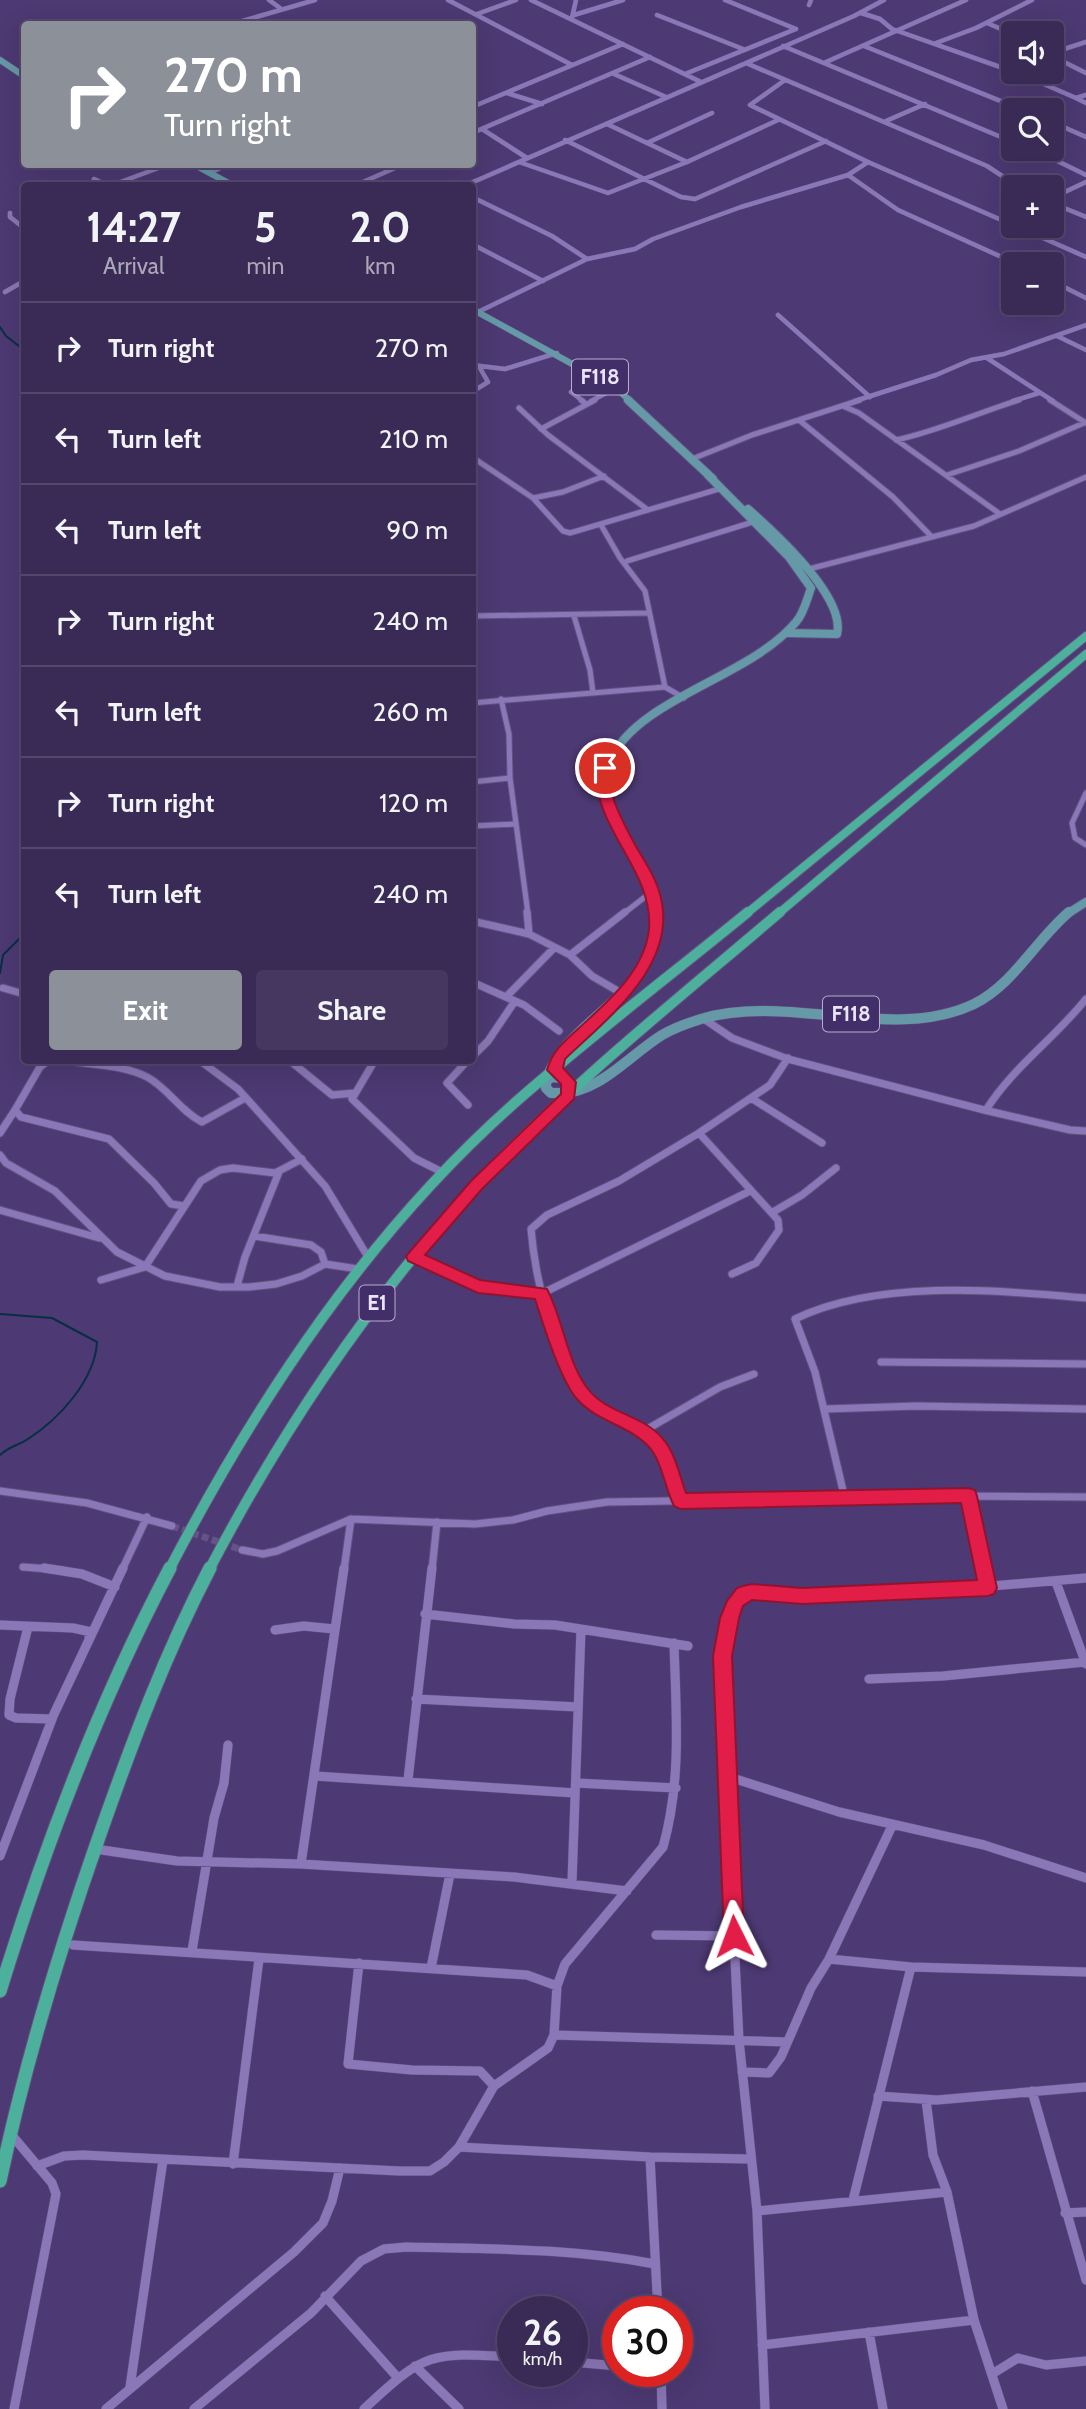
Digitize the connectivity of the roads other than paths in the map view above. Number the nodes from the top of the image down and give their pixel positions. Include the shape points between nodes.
1 (269, 0) edge
2 (314, 0) edge
3 (448, 0) edge
4 (516, 0) edge
5 (531, 0) edge
6 (549, 0) edge
7 (576, 0) edge
8 (623, 0) edge
9 (725, 0) edge
10 (884, 0) edge
11 (964, 0) edge
12 (1032, 0) edge
13 (538, 3) junction
14 (280, 8) junction
15 (860, 13) junction
16 (477, 14) junction
17 (657, 15) dead end
18 (573, 17) junction
19 (241, 21) edge
20 (987, 23) junction
21 (796, 29) junction
22 (1001, 29) edge
23 (898, 30) junction
24 (808, 34) junction
25 (1086, 42) edge
26 (936, 43) junction
27 (623, 44) junction
28 (783, 46) junction
29 (864, 46) junction
30 (743, 49) junction
31 (1064, 50) edge
32 (650, 57) junction
33 (0, 60) edge
34 (1064, 61) edge
35 (826, 62) junction
36 (747, 64) junction
37 (572, 65) junction
38 (1086, 73) edge
39 (21, 74) edge
40 (614, 74) junction
41 (685, 74) junction
42 (785, 80) junction
43 (701, 82) junction
44 (506, 93) junction
45 (1086, 95) edge
46 (666, 97) junction
47 (1076, 97) junction
48 (1001, 101) edge
49 (1086, 103) edge
50 (542, 104) junction
51 (925, 104) junction
52 (476, 105) edge
53 (712, 113) dead end
54 (778, 120) junction
55 (886, 121) junction
56 (607, 124) junction
57 (1064, 127) edge
58 (482, 129) junction
59 (476, 131) edge
60 (1001, 137) edge
61 (1086, 137) edge
62 (565, 140) junction
63 (826, 141) junction
64 (647, 143) junction
65 (527, 158) junction
66 (1057, 161) edge
67 (519, 162) junction
68 (687, 162) junction
69 (868, 162) junction
70 (158, 168) edge
71 (201, 168) edge
72 (220, 168) edge
73 (395, 168) edge
74 (210, 173) junction
75 (1002, 175) edge
76 (1086, 175) edge
77 (848, 176) junction
78 (94, 178) dead end
79 (645, 179) junction
80 (102, 182) edge
81 (120, 182) edge
82 (227, 182) edge
83 (363, 182) edge
84 (473, 182) edge
85 (1086, 182) edge
86 (1064, 194) edge
87 (476, 199) edge
88 (1064, 206) edge
89 (10, 213) dead end
90 (1086, 216) edge
91 (1001, 219) edge
92 (21, 226) edge
93 (1043, 238) edge
94 (476, 246) edge
95 (1001, 257) edge
96 (1086, 257) edge
97 (587, 259) junction
98 (543, 281) junction
99 (21, 283) edge
100 (1064, 287) edge
101 (5, 292) dead end
102 (1086, 298) edge
103 (476, 310) edge
104 (476, 311) edge
105 (778, 315) dead end
106 (1086, 325) edge
107 (1057, 336) junction
108 (1086, 350) edge
109 (557, 353) junction
110 (987, 358) junction
111 (476, 366) edge
112 (480, 368) junction
113 (598, 376) junction
114 (616, 388) junction
115 (476, 390) edge
116 (1040, 393) junction
117 (870, 397) junction
118 (586, 404) junction
119 (843, 406) junction
120 (519, 408) dead end
121 (799, 420) junction
122 (1085, 423) edge
123 (541, 429) junction
124 (896, 440) junction
125 (692, 459) junction
126 (476, 460) edge
127 (708, 475) junction
128 (947, 475) junction
129 (604, 476) junction
130 (1086, 478) edge
131 (719, 489) junction
132 (533, 498) junction
133 (648, 510) junction
134 (1000, 514) junction
135 (753, 522) junction
136 (601, 525) junction
137 (932, 537) junction
138 (627, 561) dead end
139 (809, 569) junction
140 (648, 613) junction
141 (476, 616) edge
142 (574, 616) junction
143 (787, 634) junction
144 (1086, 636) edge
145 (1086, 654) edge
146 (665, 687) junction
147 (593, 693) junction
148 (684, 698) junction
149 (501, 699) junction
150 (476, 702) edge
151 (510, 778) junction
152 (476, 782) edge
153 (1086, 793) edge
154 (516, 824) junction
155 (476, 826) edge
156 (1086, 845) edge
157 (650, 893) dead end
158 (1086, 902) edge
159 (476, 922) edge
160 (528, 934) junction
161 (554, 948) junction
162 (570, 955) junction
163 (476, 984) edge
164 (3, 988) dead end
165 (21, 993) edge
166 (623, 995) junction
167 (506, 997) junction
168 (1086, 999) edge
169 (515, 1001) junction
170 (704, 1019) junction
171 (559, 1031) dead end
172 (476, 1053) edge
173 (788, 1058) junction
174 (44, 1064) edge
175 (99, 1064) edge
176 (203, 1064) edge
177 (294, 1064) edge
178 (373, 1064) edge
179 (464, 1064) edge
180 (560, 1083) junction
181 (594, 1084) junction
182 (355, 1093) junction
183 (245, 1098) junction
184 (751, 1098) junction
185 (468, 1105) dead end
186 (15, 1110) junction
187 (986, 1110) junction
188 (1085, 1130) edge
189 (0, 1133) edge
190 (699, 1133) junction
191 (822, 1143) dead end
192 (0, 1155) edge
193 (302, 1159) junction
194 (836, 1168) dead end
195 (279, 1172) junction
196 (445, 1174) junction
197 (750, 1191) junction
198 (184, 1206) junction
199 (0, 1210) edge
200 (773, 1212) junction
201 (254, 1236) junction
202 (99, 1238) junction
203 (414, 1256) junction
204 (368, 1257) junction
205 (325, 1264) junction
206 (145, 1266) junction
207 (358, 1269) junction
208 (732, 1274) dead end
209 (101, 1280) dead end
210 (237, 1286) junction
211 (541, 1294) junction
212 (1086, 1298) edge
213 (881, 1362) dead end
214 (1086, 1364) edge
215 (754, 1374) dead end
216 (825, 1409) junction
217 (1086, 1409) edge
218 (643, 1431) junction
219 (0, 1491) edge
220 (968, 1496) junction
221 (1086, 1497) edge
222 (845, 1499) junction
223 (680, 1501) junction
224 (147, 1517) junction
225 (351, 1519) junction
226 (437, 1522) junction
227 (172, 1526) tunnel mouth
228 (242, 1550) tunnel mouth
229 (23, 1567) dead end
230 (1086, 1577) edge
231 (1056, 1583) junction
232 (115, 1587) junction
233 (988, 1588) junction
234 (425, 1614) junction
235 (0, 1625) edge
236 (28, 1627) junction
237 (334, 1629) junction
238 (581, 1629) junction
239 (275, 1630) dead end
240 (674, 1643) junction
241 (85, 1646) junction
242 (688, 1646) dead end
243 (1086, 1663) edge
244 (869, 1679) dead end
245 (416, 1699) junction
246 (578, 1707) junction
247 (52, 1719) junction
248 (228, 1745) dead end
249 (315, 1776) junction
250 (726, 1776) junction
251 (408, 1780) junction
252 (575, 1788) junction
253 (676, 1788) junction
254 (892, 1826) junction
255 (95, 1849) junction
256 (0, 1856) edge
257 (207, 1862) junction
258 (301, 1864) junction
259 (450, 1874) junction
260 (1086, 1878) edge
261 (572, 1882) junction
262 (626, 1891) junction
263 (656, 1935) dead end
264 (734, 1936) junction
265 (73, 1945) dead end
266 (192, 1951) junction
267 (259, 1959) junction
268 (829, 1959) junction
269 (359, 1963) junction
270 (911, 1967) junction
271 (431, 1968) junction
272 (1086, 1972) edge
273 (557, 1986) junction
274 (0, 1991) edge
275 (554, 2035) junction
276 (739, 2040) junction
277 (787, 2042) junction
278 (742, 2072) junction
279 (494, 2086) junction
280 (1086, 2087) edge
281 (1032, 2091) junction
282 (878, 2096) junction
283 (926, 2100) junction
284 (10, 2133) junction
285 (459, 2147) junction
286 (650, 2157) junction
287 (750, 2159) junction
288 (163, 2160) junction
289 (233, 2164) junction
290 (37, 2166) junction
291 (340, 2168) junction
292 (0, 2181) edge
293 (947, 2193) junction
294 (853, 2200) junction
295 (757, 2211) junction
296 (1086, 2212) edge
297 (1065, 2213) junction
298 (655, 2264) junction
299 (1086, 2280) edge
300 (325, 2296) junction
301 (656, 2296) edge
302 (974, 2320) junction
303 (869, 2332) junction
304 (762, 2345) junction
305 (497, 2356) edge
306 (1086, 2361) edge
307 (415, 2366) junction
308 (992, 2374) junction
309 (398, 2378) junction
310 (661, 2387) edge
311 (130, 2388) junction
312 (119, 2406) edge
313 (14, 2409) edge
314 (106, 2409) edge
315 (194, 2409) edge
316 (363, 2409) edge
317 (458, 2409) edge
318 (662, 2409) edge
319 (765, 2409) edge
320 (883, 2409) edge
321 (1003, 2409) edge

1 - 14 street
2 - 14 street
3 - 16 street
4 - 16 street
5 - 13 street
6 - 13 street
7 - 18 street
8 - 18 street
9 - 21 street
10 - 15 street
11 - 23 street
12 - 20 street
13 - 18 street
14 - 19 street
15 - 23 street
15 - 24 street
16 - 37 street
17 - 30 street
18 - 27 street
20 - 22 street
20 - 26 street
21 - 24 street
21 - 30 street
23 - 26 street
23 - 29 street
24 - 28 street
25 - 31 street
26 - 47 street
27 - 32 street
27 - 37 street
28 - 35 street
28 - 36 street
29 - 35 street
29 - 48 street
30 - 41 street
32 - 40 street
32 - 41 street
33 - 39 main road
34 - 38 street
35 - 51 street
36 - 42 street
36 - 43 street
37 - 44 street
40 - 46 street
40 - 50 street
41 - 43 street
42 - 54 street via 750,105
42 - 55 street
43 - 46 street
44 - 50 street
44 - 52 street
45 - 47 street
46 - 56 street
47 - 49 street
50 - 58 street
51 - 55 street
51 - 60 street
53 - 64 street
54 - 63 street
54 - 68 street
55 - 75 street
56 - 62 street
56 - 64 street
57 - 61 street
58 - 59 street
58 - 65 street via 512,144
62 - 65 street
62 - 79 street
63 - 69 street
63 - 79 street via 695,199
64 - 68 street
65 - 67 street
66 - 76 street
67 - 79 street via 603,193
67 - 84 street
68 - 79 street
69 - 77 street
69 - 91 street
70 - 81 street
71 - 74 main road
72 - 74 street
73 - 83 street
74 - 82 main road
77 - 95 street via 898,211
77 - 97 street via 741,207 635,249
78 - 80 street
85 - 86 street
87 - 97 street
88 - 90 street
89 - 92 street
93 - 96 street
94 - 98 street
97 - 98 street
98 - 103 street
99 - 101 street
100 - 102 street
104 - 109 main road, F118
105 - 117 street
106 - 107 street
107 - 108 street
107 - 110 street
109 - 112 street via 520,367
109 - 113 main road, F118
110 - 116 street
110 - 117 street
111 - 112 street
112 - 115 street via 488,382
113 - 114 main road, F118
113 - 118 street via 571,392
114 - 118 street
114 - 125 main road, F118
116 - 122 street
116 - 124 street via 950,422 933,432
117 - 119 street
118 - 123 street
119 - 121 street
119 - 124 street
120 - 123 street
121 - 125 street
121 - 137 street via 887,492
122 - 128 street
123 - 129 street
124 - 128 street
125 - 127 main road, F118
126 - 132 street
127 - 131 main road, F118
127 - 139 main road, F118
128 - 134 street
129 - 132 street
129 - 133 street
130 - 134 street
131 - 133 street
131 - 135 main road, F118
132 - 136 street via 566,533
133 - 136 street
134 - 137 street
135 - 138 street
135 - 143 main road, F118 via 792,561 811,588 808,605
136 - 140 street via 645,590
137 - 139 street
139 - 143 main road, F118 via 825,594 839,631 832,635
140 - 142 street
140 - 146 street
141 - 142 street
142 - 147 street
143 - 148 main road, F118
144 - 180 highway, E1
145 - 180 highway, E1 via 771,919
146 - 147 street
146 - 148 street
147 - 149 street
148 - 166 main road, F118 via 634,729 605,768 609,809 643,869 656,913 649,956
149 - 150 street
149 - 151 street via 509,734
151 - 152 street
151 - 154 street
153 - 156 street via 1072,823 1075,838
154 - 155 street
154 - 160 street
157 - 162 street
158 - 170 main road, F118 via 1056,924 991,994 952,1012 897,1019 771,1009
159 - 160 street
160 - 161 street
161 - 162 street
161 - 167 street
162 - 166 street via 592,976
163 - 167 street
164 - 165 street
166 - 180 main road, F118 via 558,1057
167 - 169 street
168 - 187 street via 1012,1074
169 - 171 street
169 - 172 street
170 - 173 street via 738,1041
170 - 181 main road, F118 via 665,1033
173 - 184 street via 770,1085
173 - 187 street
174 - 186 street
175 - 183 street via 147,1077 202,1122
176 - 183 street
177 - 182 street via 332,1095
178 - 182 street
179 - 185 street via 446,1083
180 - 181 main road
180 - 181 main road
180 - 196 highway, E1
180 - 203 highway, E1
182 - 196 street via 352,1099 414,1158
183 - 193 street
184 - 190 street
184 - 191 street
186 - 189 street
186 - 198 street via 21,1116 109,1139 163,1196
187 - 188 street
190 - 197 street
190 - 211 street via 534,1224 532,1248
192 - 202 street via 61,1196
193 - 195 street
193 - 204 street via 340,1207
194 - 200 street
195 - 198 street via 225,1167 201,1181
195 - 201 street
196 - 204 highway, E1
197 - 200 street
197 - 211 street
198 - 206 street
199 - 202 street
200 - 208 street via 779,1230 756,1263
201 - 205 street via 312,1245
201 - 210 street
202 - 206 street
203 - 211 street via 478,1286
203 - 255 highway, E1 via 293,1422 244,1508 181,1628 134,1736
204 - 207 highway, E1
205 - 207 street
205 - 210 street via 311,1273 267,1285
206 - 209 street
206 - 210 street via 196,1284
207 - 274 highway, E1 via 236,1449 180,1548 61,1805
211 - 218 street via 581,1393 600,1410
212 - 216 street via 986,1293 860,1296 804,1312 795,1319
213 - 214 street
215 - 218 street via 720,1387
216 - 217 street
216 - 222 street
218 - 223 street via 658,1445
219 - 224 street
220 - 221 street
220 - 222 street
220 - 233 street
222 - 223 street
223 - 226 street via 607,1502 513,1520
224 - 227 street
224 - 232 street
225 - 226 street
225 - 228 street via 277,1551
225 - 237 street
226 - 234 street
229 - 232 street via 68,1570
230 - 231 street
231 - 233 street
231 - 243 street
232 - 241 street
233 - 250 street via 820,1596 743,1594 729,1618 722,1656
234 - 238 street
234 - 245 street
235 - 236 street
236 - 241 street via 91,1632
236 - 247 street via 9,1715
237 - 239 street via 303,1626
237 - 249 street
238 - 240 street
238 - 246 street
240 - 242 street
240 - 253 street
241 - 247 street
243 - 244 street
245 - 246 street
245 - 251 street
246 - 252 street
247 - 256 street
248 - 257 street
249 - 251 street
249 - 258 street
250 - 254 street
250 - 264 street
251 - 252 street
252 - 253 street
252 - 261 street
253 - 262 street via 663,1847
254 - 260 street via 984,1845
254 - 268 street
255 - 257 street
255 - 284 highway, E1 via 61,1944
257 - 258 street
257 - 266 street
258 - 259 street
259 - 261 street
259 - 271 street
261 - 262 street
262 - 273 street via 565,1964
263 - 264 street
264 - 276 street
265 - 266 street
266 - 267 street
267 - 269 street
267 - 289 street
268 - 270 street
268 - 277 street
269 - 271 street
269 - 279 street via 348,2064 480,2071
270 - 272 street
270 - 282 street
271 - 273 street via 527,1975
273 - 275 street
275 - 276 street
275 - 279 street via 548,2048
276 - 277 street
276 - 278 street
277 - 278 street via 769,2073
278 - 287 street
279 - 285 street
280 - 281 street
281 - 283 street
281 - 297 street
282 - 283 street
282 - 294 street
283 - 293 street via 933,2155
284 - 290 street
284 - 292 highway, E1
285 - 286 street
285 - 291 street via 430,2171
286 - 287 street
286 - 298 street
287 - 295 street
288 - 289 street
288 - 290 street via 83,2155
288 - 311 street
289 - 291 street
290 - 313 street via 56,2194
291 - 311 street via 323,2223
293 - 294 street
293 - 302 street
294 - 295 street
295 - 304 street
296 - 297 street
297 - 299 street
298 - 300 street via 588,2254 392,2249 376,2251
298 - 301 street
300 - 309 street
300 - 315 street via 311,2313
302 - 303 street
302 - 308 street
303 - 304 street
303 - 320 street
304 - 319 street
305 - 307 street via 453,2354
306 - 308 street via 1046,2365 1018,2358
307 - 309 street
307 - 317 street
308 - 321 street
309 - 316 street
310 - 318 street
311 - 312 street
312 - 314 street

